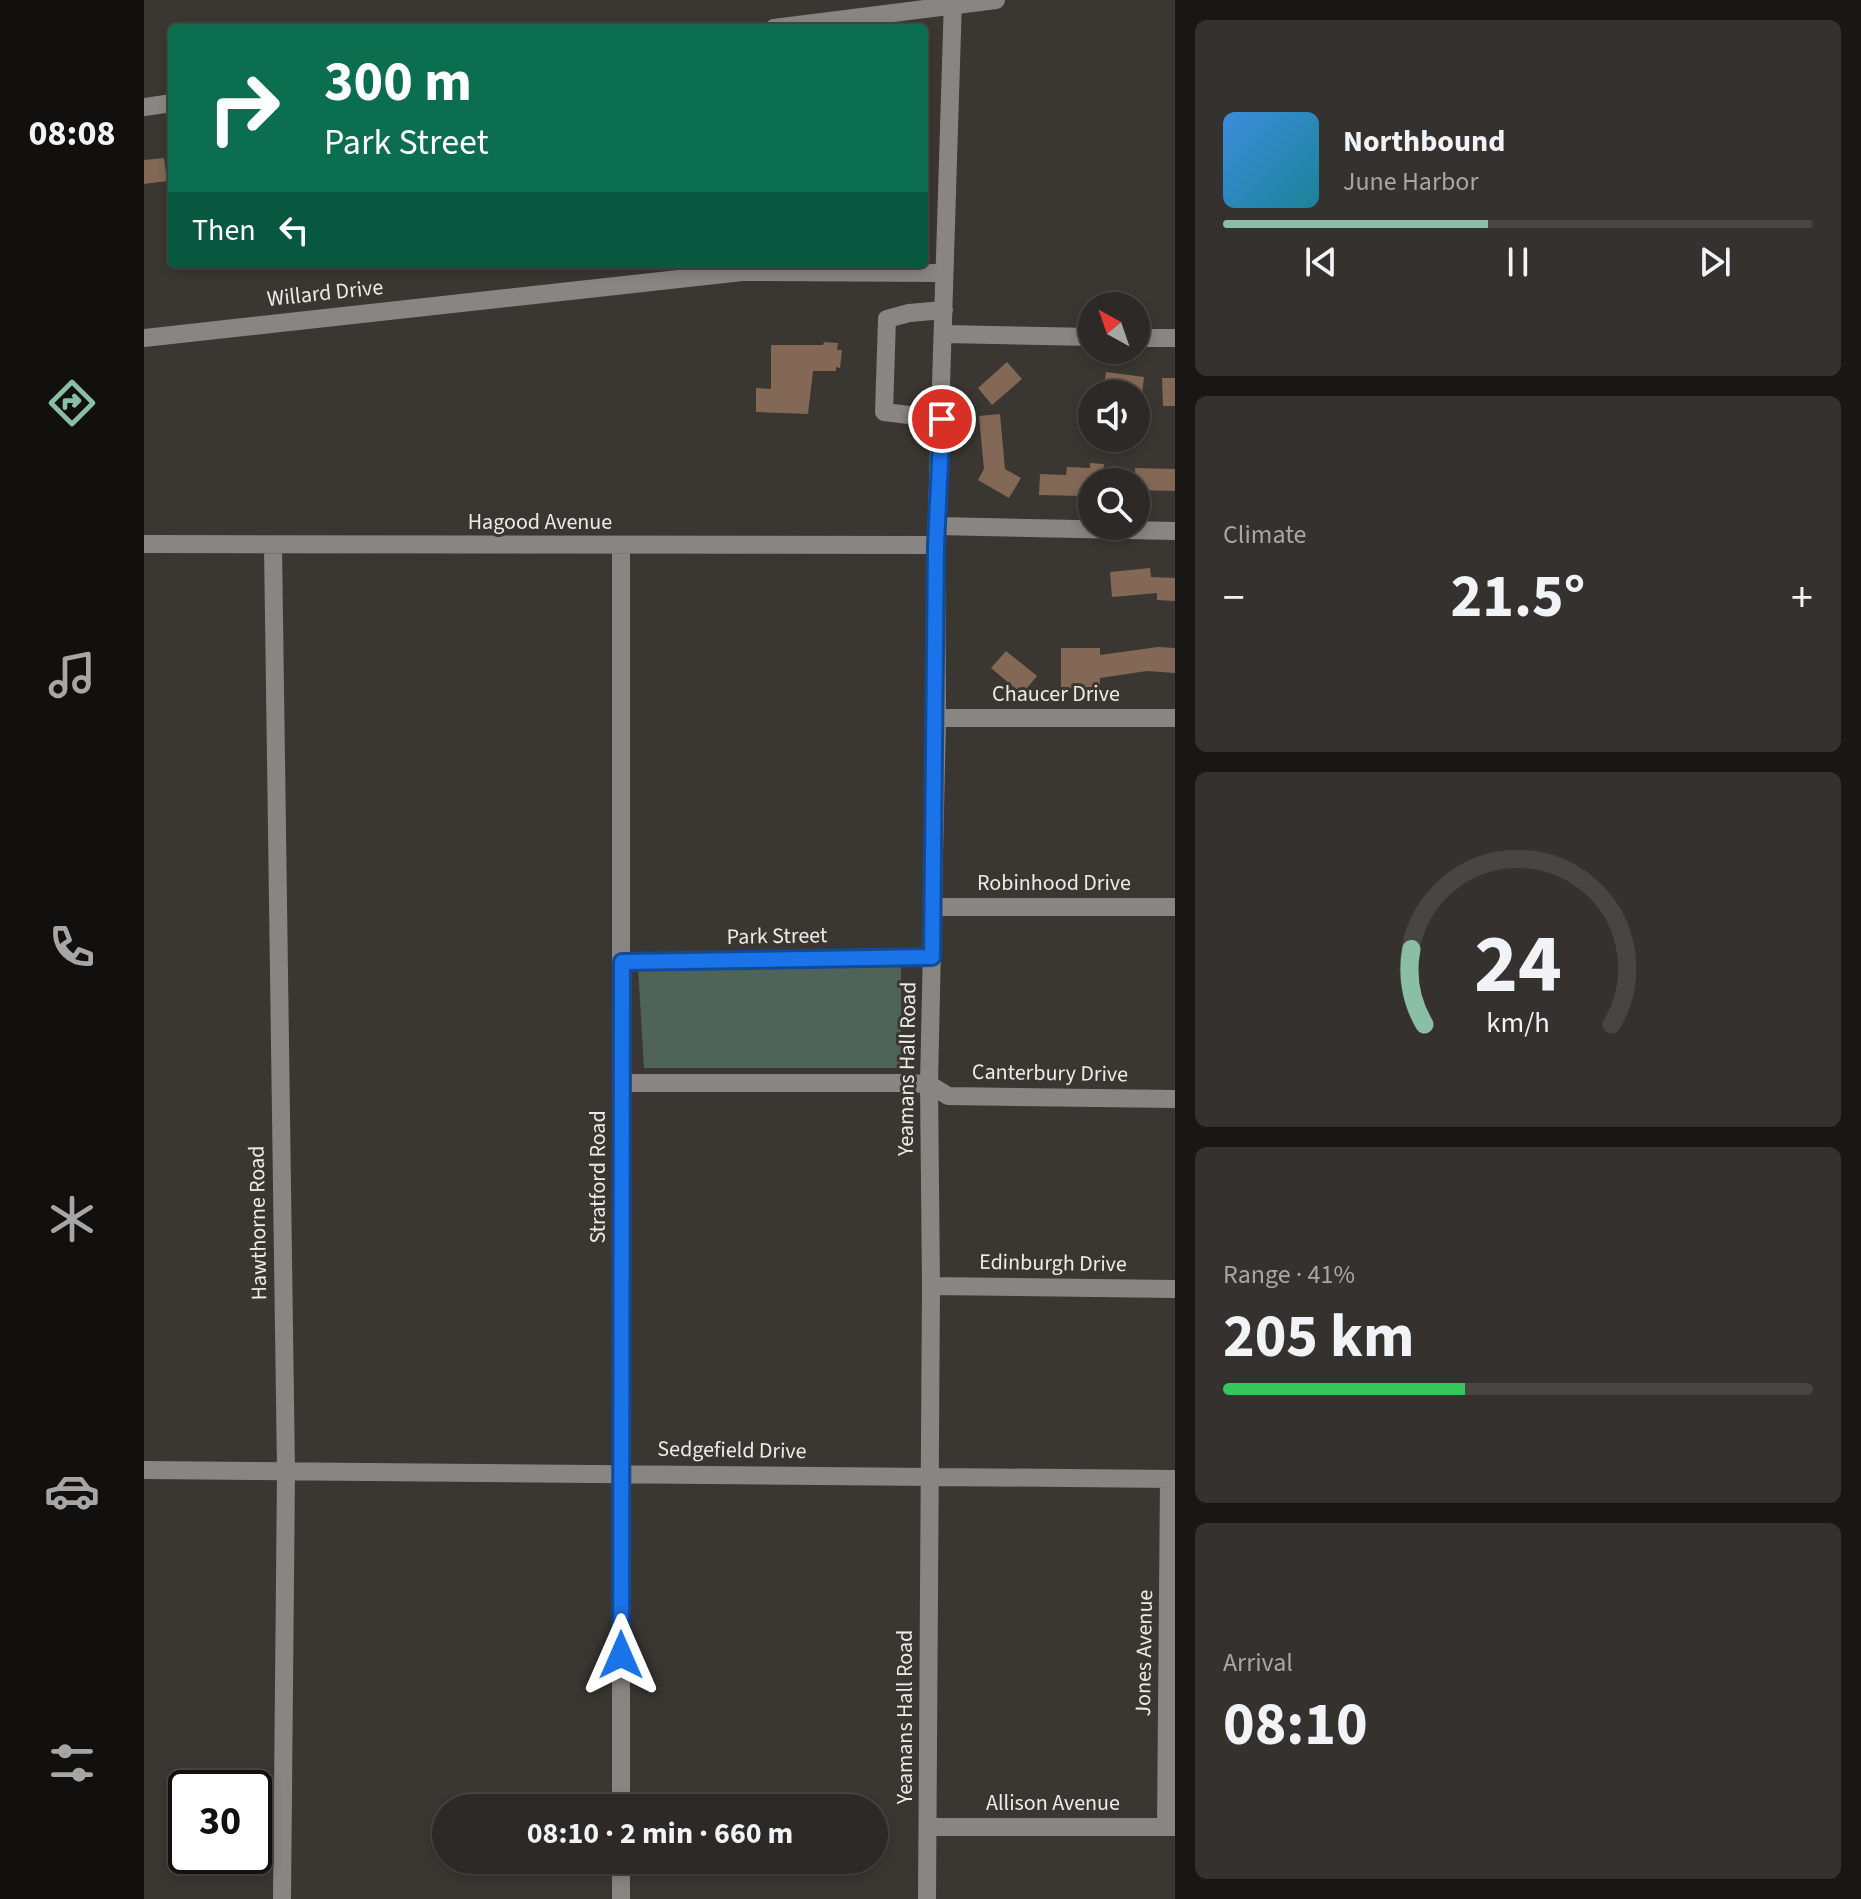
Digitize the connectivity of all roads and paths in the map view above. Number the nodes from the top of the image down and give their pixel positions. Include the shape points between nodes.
1 (996, 0) edge
2 (953, 3) edge
3 (803, 24) edge
4 (168, 104) edge
5 (144, 107) edge
6 (943, 273) junction
7 (944, 310) junction
8 (944, 334) junction
9 (1078, 337) edge
10 (144, 338) edge
11 (1150, 338) edge
12 (1175, 338) edge
13 (942, 419) junction
14 (937, 526) junction
15 (1175, 531) edge
16 (144, 544) edge
17 (936, 545) junction
18 (273, 546) junction
19 (621, 546) junction
20 (937, 718) junction
21 (1175, 718) edge
22 (932, 907) junction
23 (1175, 907) edge
24 (932, 957) junction
25 (622, 962) junction
26 (623, 1083) junction
27 (929, 1084) junction
28 (1175, 1099) edge
29 (931, 1286) junction
30 (1175, 1289) edge
31 (144, 1470) edge
32 (286, 1471) junction
33 (621, 1472) junction
34 (928, 1477) junction
35 (1172, 1479) edge
36 (621, 1794) edge
37 (930, 1827) junction
38 (1170, 1827) edge
39 (621, 1874) edge
40 (282, 1899) edge
41 (621, 1899) edge
42 (927, 1899) edge

1 - 2 street
2 - 3 street
2 - 6 street, Yeamans Hall Road
4 - 5 street
6 - 7 street, Yeamans Hall Road
6 - 10 street, Willard Drive via 742,272
7 - 8 street, Yeamans Hall Road
7 - 13 street via 887,319 884,412
8 - 9 street
8 - 13 street, Yeamans Hall Road
11 - 12 street
13 - 14 street, Yeamans Hall Road
14 - 15 street
14 - 17 street, Yeamans Hall Road
16 - 18 street, Hagood Avenue
17 - 19 street, Hagood Avenue
17 - 20 street, Yeamans Hall Road
18 - 19 street, Hagood Avenue
18 - 32 street, Hawthorne Road
19 - 25 street, Stratford Road
20 - 21 street, Chaucer Drive
20 - 22 street, Yeamans Hall Road
22 - 23 street, Robinhood Drive
22 - 24 street, Yeamans Hall Road
24 - 25 street, Park Street
24 - 27 street, Yeamans Hall Road
25 - 26 street, Stratford Road
26 - 27 street
26 - 33 street, Stratford Road
27 - 28 street, Canterbury Drive via 948,1096
27 - 29 street, Yeamans Hall Road
29 - 30 street, Edinburgh Drive
29 - 34 street, Yeamans Hall Road
31 - 32 street, Sedgefield Drive
32 - 33 street, Sedgefield Drive
32 - 40 street, Hawthorne Road
33 - 34 street, Sedgefield Drive
33 - 36 street, Stratford Road
34 - 35 street, Sedgefield Drive
34 - 37 street, Yeamans Hall Road
35 - 38 street, Jones Avenue
37 - 38 street, Allison Avenue
37 - 42 street, Yeamans Hall Road
39 - 41 street

